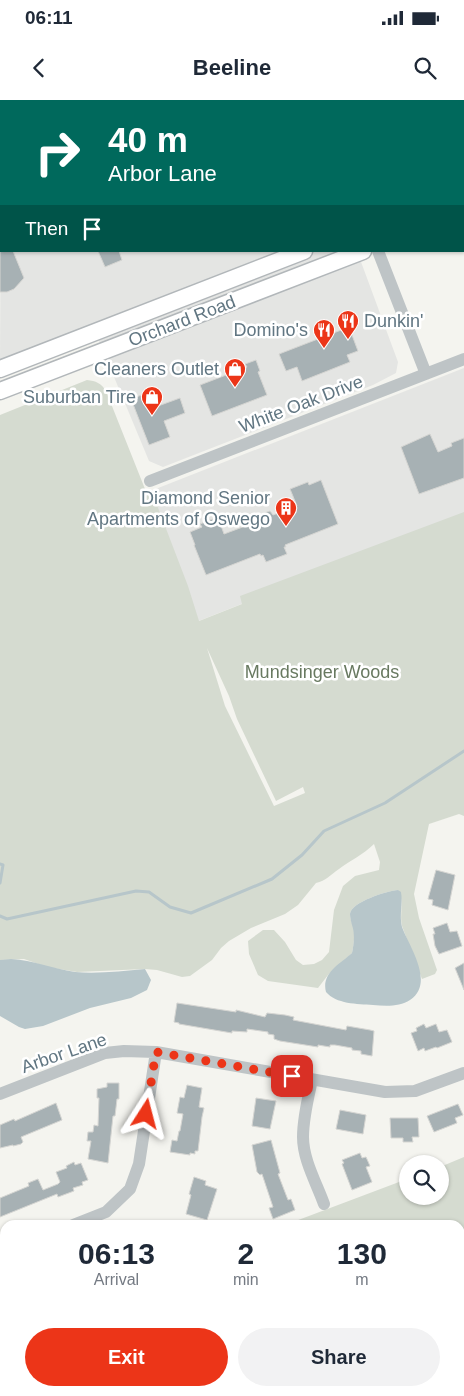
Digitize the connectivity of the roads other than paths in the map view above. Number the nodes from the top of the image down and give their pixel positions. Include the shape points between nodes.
1 (301, 252) edge
2 (360, 252) edge
3 (378, 252) edge
4 (464, 359) edge
5 (0, 369) edge
6 (426, 374) junction
7 (0, 391) edge
8 (150, 481) dead end
9 (156, 1052) junction
10 (464, 1073) edge
11 (312, 1080) junction
12 (0, 1094) edge
13 (324, 1204) dead end
14 (86, 1220) edge

1 - 5 main road, Orchard Road
2 - 7 main road, Orchard Road
3 - 6 street
4 - 6 street, White Oak Drive
6 - 8 street, White Oak Drive
9 - 11 street, Arbor Lane
9 - 12 street, Arbor Lane via 104,1053
9 - 14 street via 139,1164 130,1189 106,1212
10 - 11 street, Arbor Lane via 415,1091 385,1092
11 - 13 street via 303,1139

